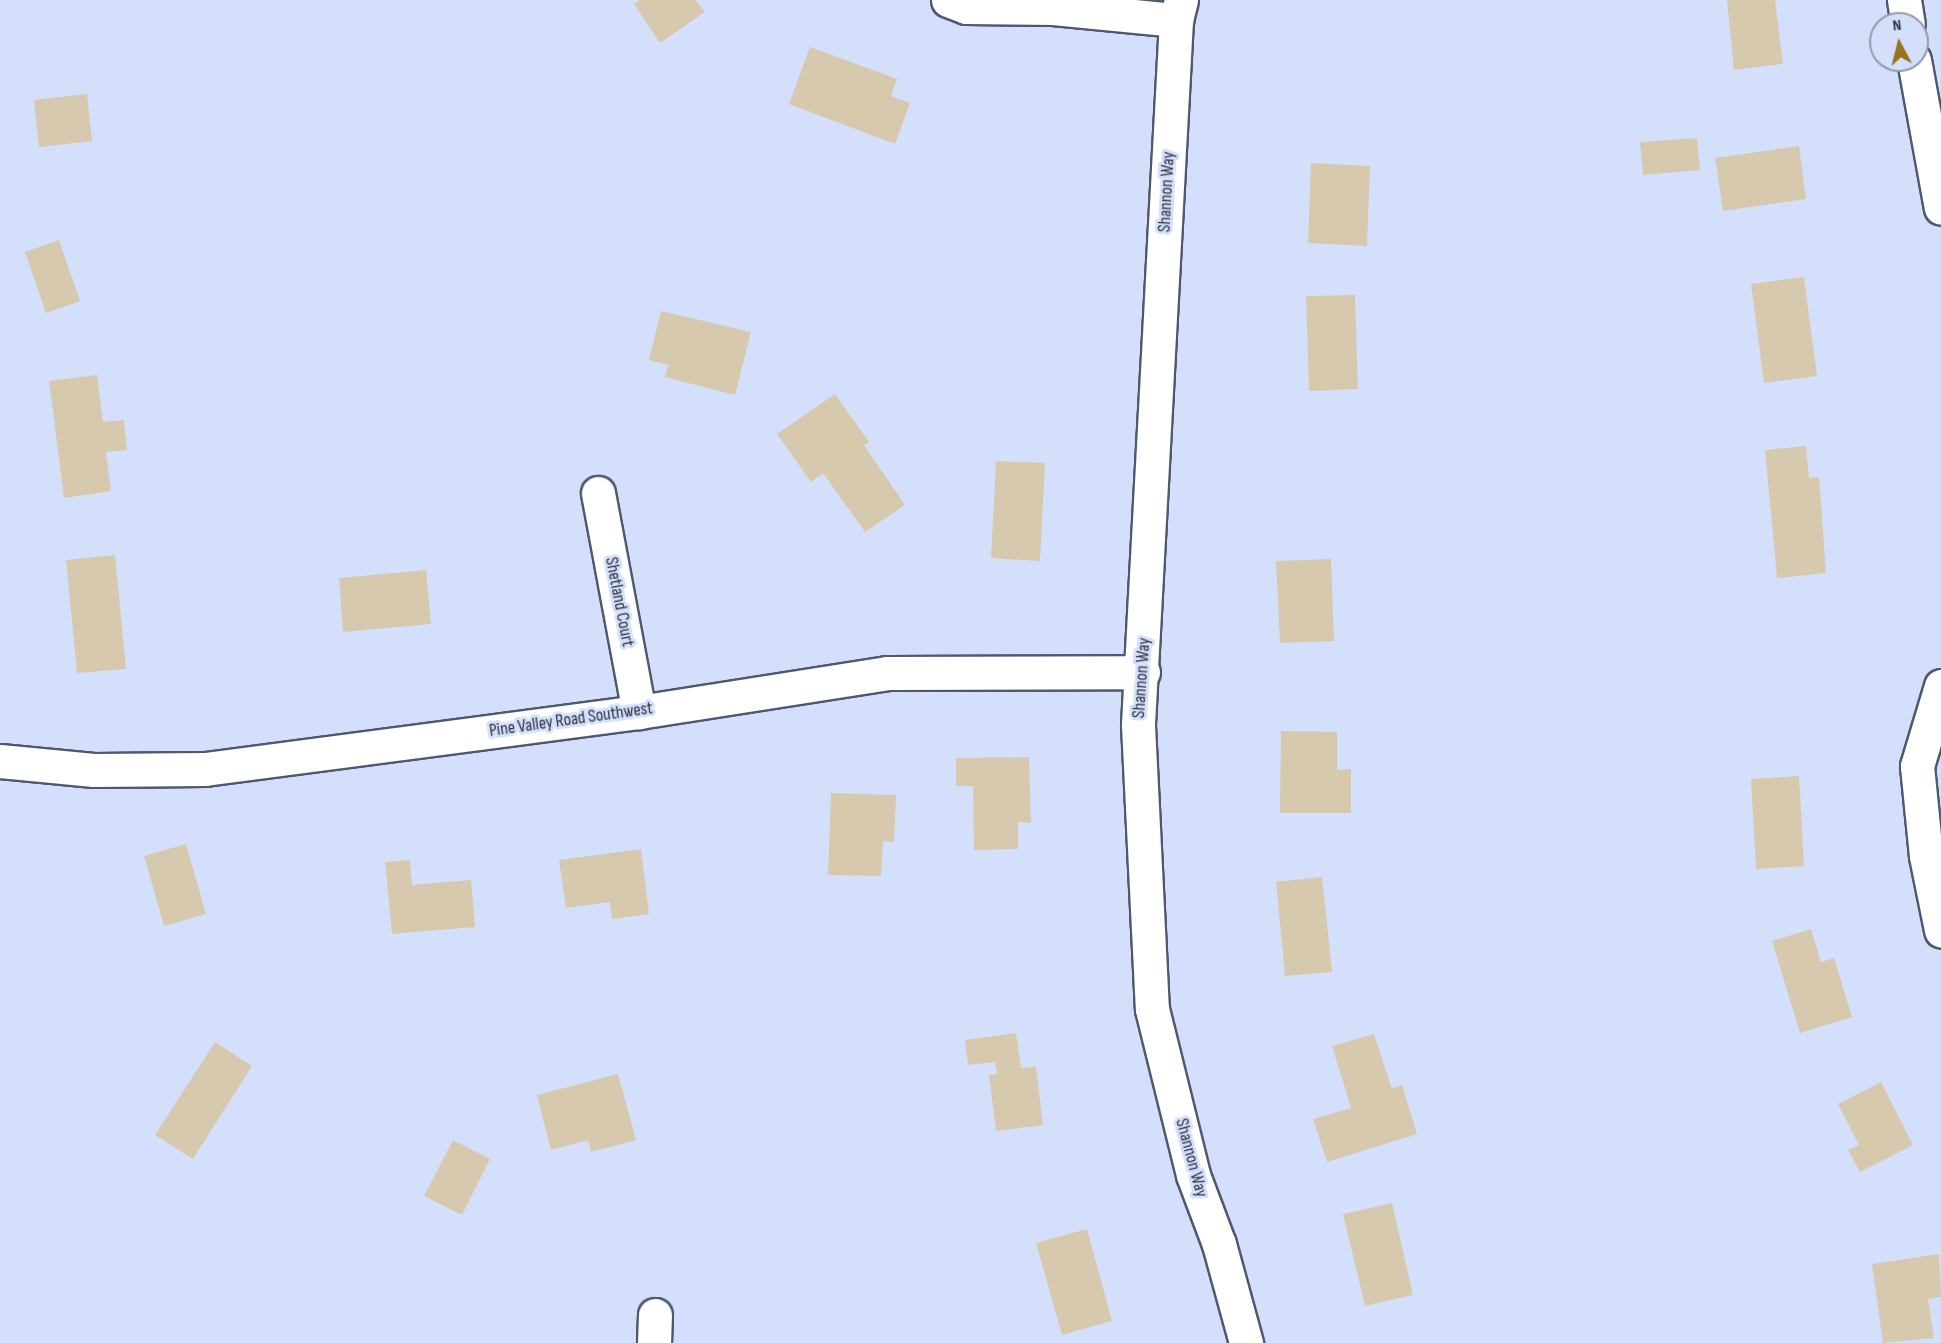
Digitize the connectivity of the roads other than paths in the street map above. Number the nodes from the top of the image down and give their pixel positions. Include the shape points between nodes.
1 (948, 0) edge
2 (1178, 10) edge
3 (1916, 72) edge
4 (1941, 208) edge
5 (598, 493) dead end
6 (1143, 672) junction
7 (1941, 686) edge
8 (639, 712) junction
9 (0, 761) edge
10 (1941, 930) edge
11 (1246, 1343) edge

1 - 2 street via 966,7
2 - 6 street, Shannon Way
3 - 4 street
5 - 8 street, Shetland Court
6 - 8 street, Pine Valley Road Southwest via 887,673
6 - 11 street, Shannon Way via 1138,725 1152,1009 1193,1175 1219,1244
7 - 10 street via 1917,766 1926,856
8 - 9 street, Pine Valley Road Southwest via 204,769 93,770

